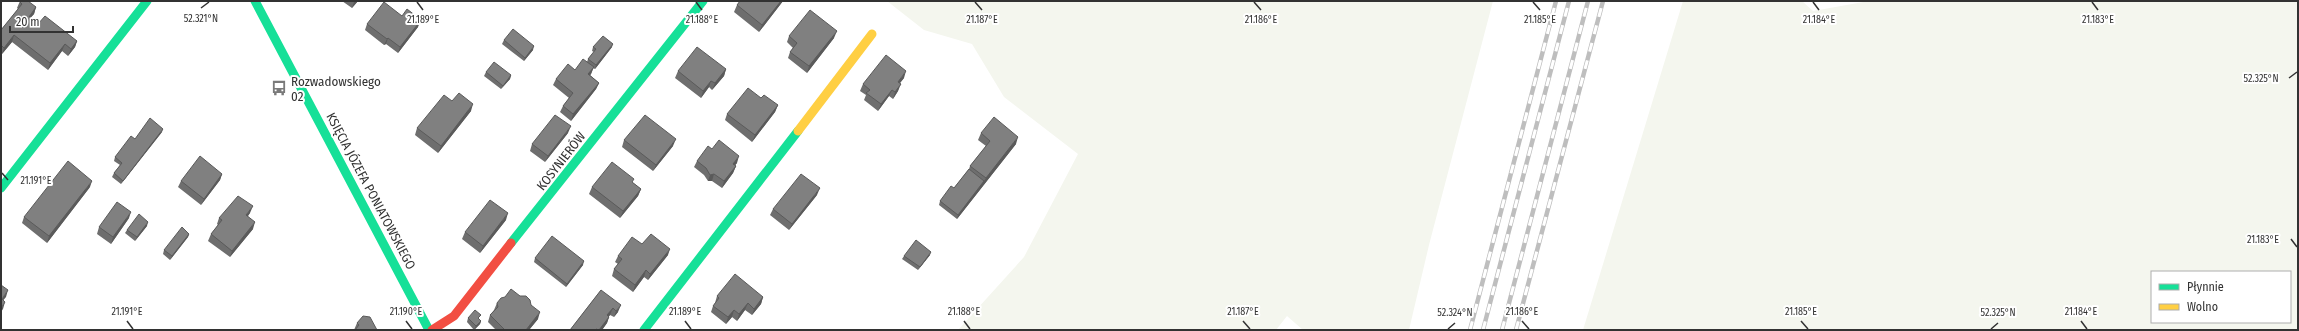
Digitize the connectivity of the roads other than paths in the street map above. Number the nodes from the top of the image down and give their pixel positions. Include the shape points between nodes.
1 (147, 1) edge
2 (255, 1) edge
3 (704, 1) edge
4 (872, 34) dead end
5 (1, 188) edge
6 (431, 330) edge
7 (644, 330) edge

1 - 5 street
2 - 6 street, KSIĘCIA JÓZEFA PONIATOWSKIEGO
3 - 6 street, KOSYNIERÓW via 454,316
4 - 7 street

